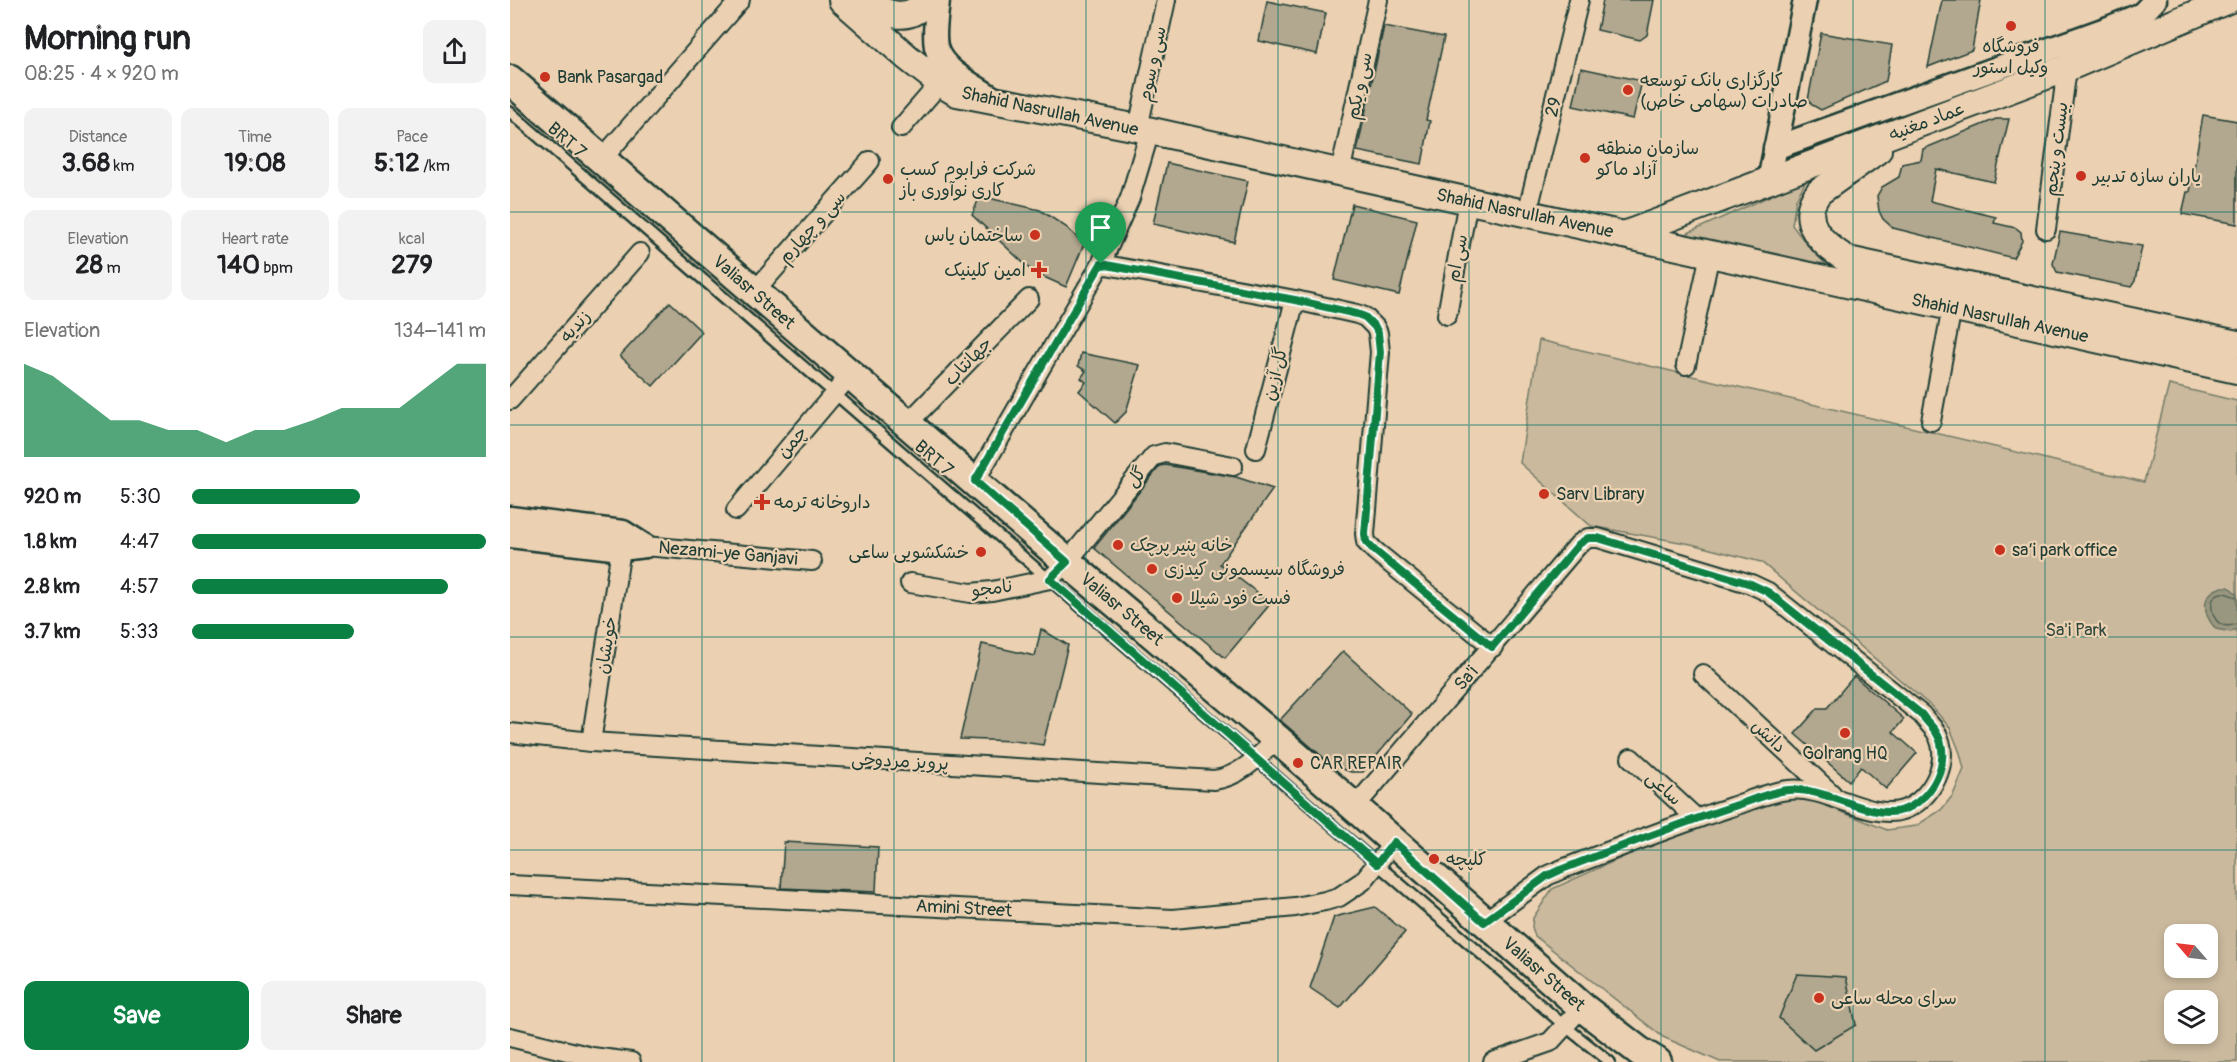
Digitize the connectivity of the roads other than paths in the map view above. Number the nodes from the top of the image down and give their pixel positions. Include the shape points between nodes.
1 (740, 0) edge
2 (842, 0) edge
3 (864, 0) edge
4 (926, 0) edge
5 (938, 0) edge
6 (1166, 0) edge
7 (1378, 0) edge
8 (1579, 0) edge
9 (1805, 0) edge
10 (2155, 0) edge
11 (2228, 0) edge
12 (2115, 37) junction
13 (2067, 68) junction
14 (510, 80) edge
15 (940, 83) junction
16 (994, 99) junction
17 (510, 112) edge
18 (901, 128) dead end
19 (1911, 128) junction
20 (1144, 130) junction
21 (1775, 148) junction
22 (602, 159) junction
23 (870, 161) dead end
24 (1340, 173) junction
25 (1768, 182) junction
26 (1468, 201) junction
27 (1527, 214) junction
28 (2046, 229) dead end
29 (1623, 235) junction
30 (640, 253) dead end
31 (1710, 254) junction
32 (1101, 264) junction
33 (754, 292) junction
34 (1029, 299) dead end
35 (1295, 300) junction
36 (1952, 307) junction
37 (2032, 312) junction
38 (1447, 315) dead end
39 (2237, 344) edge
40 (1686, 365) dead end
41 (2237, 370) edge
42 (842, 385) junction
43 (510, 400) edge
44 (1931, 421) dead end
45 (908, 423) junction
46 (1256, 449) dead end
47 (1233, 466) dead end
48 (975, 481) junction
49 (736, 510) dead end
50 (510, 518) edge
51 (510, 536) edge
52 (645, 546) junction
53 (621, 549) junction
54 (812, 561) dead end
55 (1058, 570) junction
56 (910, 583) dead end
57 (1492, 647) junction
58 (1703, 674) dead end
59 (510, 733) edge
60 (1277, 739) junction
61 (591, 742) junction
62 (1631, 758) dead end
63 (1257, 759) junction
64 (1836, 797) junction
65 (1354, 808) junction
66 (1696, 818) junction
67 (1385, 853) junction
68 (510, 885) edge
69 (1484, 922) junction
70 (1574, 1017) junction
71 (510, 1037) edge
72 (631, 1062) edge
73 (1493, 1062) edge
74 (1611, 1062) edge
75 (1656, 1062) edge

1 - 22 street
2 - 15 main road, Shahid Nasrullah Avenue
3 - 4 main road via 895,16 912,12
5 - 16 street via 935,36 941,57 946,65
6 - 20 street, سی و سوم
7 - 24 street, سی و یکم
8 - 27 street, 29
9 - 21 street
10 - 12 street, عماد مغنیه
11 - 12 main road, عماد مغنیه
12 - 13 main road, عماد مغنیه
12 - 21 street, عماد مغنیه
13 - 19 main road, عماد مغنیه
13 - 28 street, بیست و پنجم
14 - 22 main road, Valiasr Street
15 - 16 main road, Shahid Nasrullah Avenue via 957,93
15 - 18 street
16 - 20 main road, Shahid Nasrullah Avenue
17 - 42 lane, BRT 7
19 - 25 main road, عماد مغنیه
19 - 37 main road, Shahid Nasrullah Avenue via 1827,185 1812,200 1810,216 1814,229 1824,243 1848,260
20 - 24 main road, Shahid Nasrullah Avenue
20 - 32 street, سی و سوم via 1130,198
21 - 25 street
22 - 33 main road, Valiasr Street
23 - 33 street, سی و چهارم
24 - 26 main road, Shahid Nasrullah Avenue
25 - 29 main road, عماد مغنیه
26 - 27 main road, Shahid Nasrullah Avenue
26 - 38 street, سی ام
27 - 29 main road, Shahid Nasrullah Avenue
29 - 31 main road, Shahid Nasrullah Avenue
30 - 43 street, زندیه
31 - 36 main road, Shahid Nasrullah Avenue
31 - 40 street
32 - 35 street
32 - 48 street, سی و سوم
33 - 42 main road, Valiasr Street
34 - 45 street, جهانتاب
35 - 46 street, گل آزین
35 - 57 street via 1365,317 1378,333 1380,352 1366,542
36 - 37 main road, Shahid Nasrullah Avenue
36 - 44 street
37 - 39 main road, Shahid Nasrullah Avenue
37 - 41 main road, Shahid Nasrullah Avenue
42 - 45 main road, Valiasr Street
42 - 49 street, چمن
42 - 55 lane, BRT 7
45 - 48 main road, Valiasr Street
47 - 55 street, گل via 1165,453 1154,456
48 - 55 main road, Valiasr Street
50 - 52 street, Nezami-ye Ganjavi via 623,532
51 - 53 street, Nezami-ye Ganjavi
52 - 53 street, Nezami-ye Ganjavi
52 - 54 street, Nezami-ye Ganjavi
53 - 61 street, خویشان
55 - 56 street, نامجو via 992,591 971,593
55 - 60 main road, Valiasr Street
55 - 63 lane, BRT 7
57 - 64 street, Sa'i via 1588,538 1768,592 1922,715 1938,734 1942,755 1939,778 1922,798 1903,810 1885,813
57 - 65 street, Sa'i
58 - 64 street, دانش
59 - 61 street, پرویز مردوخی
60 - 63 street, پرویز مردوخی
60 - 65 main road, Valiasr Street
61 - 63 street, پرویز مردوخی via 1214,780 1227,778
62 - 66 street, ساعی
63 - 67 lane, BRT 7
64 - 66 street, Sa'i via 1785,790
65 - 67 main road, Valiasr Street
66 - 69 street, Sa'i via 1547,876
67 - 68 street, Amini Street via 1354,888 1325,901 1173,919
67 - 69 main road, Valiasr Street
67 - 70 lane, BRT 7
69 - 70 main road, Valiasr Street
70 - 73 street via 1550,1042
70 - 74 lane, BRT 7
70 - 75 main road, Valiasr Street
71 - 72 street

